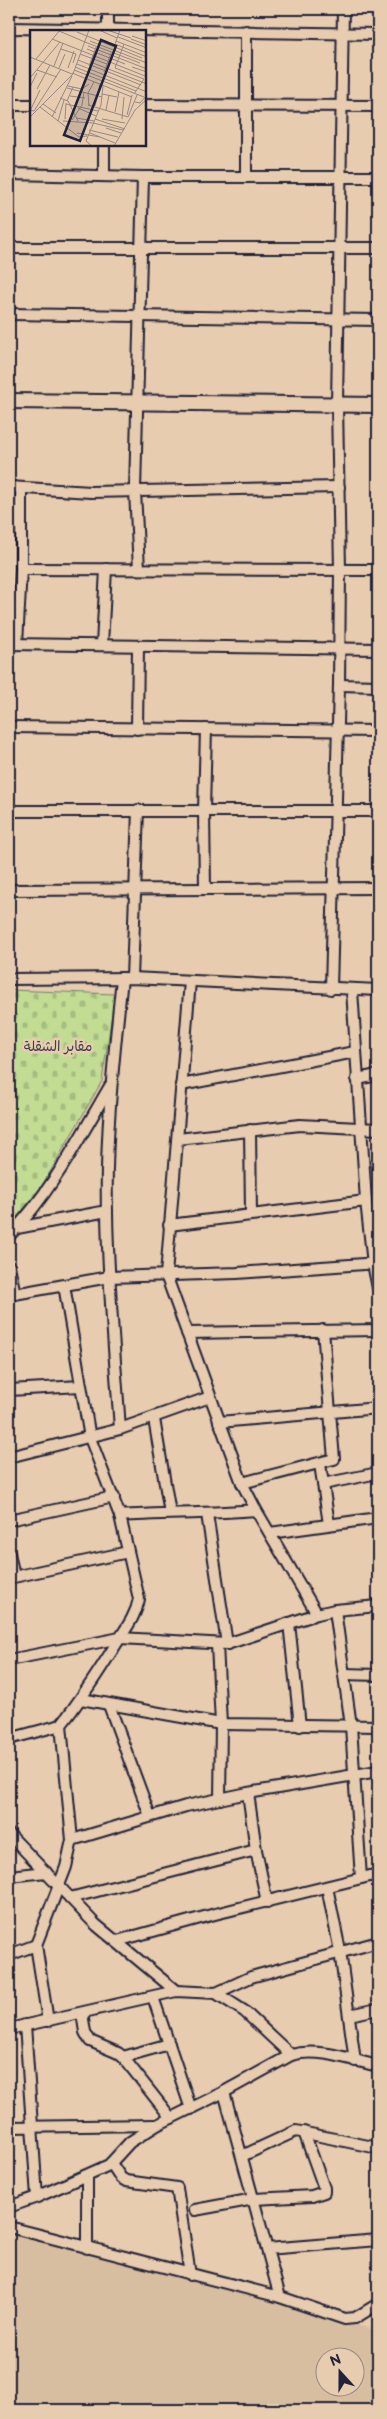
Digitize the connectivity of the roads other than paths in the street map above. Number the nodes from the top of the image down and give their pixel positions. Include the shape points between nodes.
1 (108, 9) edge
2 (342, 9) edge
3 (9, 28) edge
4 (108, 30) edge
5 (146, 30) edge
6 (246, 31) junction
7 (342, 34) junction
8 (378, 34) edge
9 (9, 104) edge
10 (30, 105) edge
11 (146, 105) edge
12 (246, 106) junction
13 (341, 106) junction
14 (378, 106) edge
15 (104, 146) edge
16 (9, 174) edge
17 (104, 175) junction
18 (143, 177) junction
19 (246, 177) junction
20 (340, 177) junction
21 (378, 177) edge
22 (140, 247) junction
23 (9, 248) edge
24 (339, 248) junction
25 (378, 248) edge
26 (9, 314) edge
27 (139, 315) junction
28 (338, 320) junction
29 (378, 320) edge
30 (9, 401) edge
31 (137, 402) junction
32 (337, 405) junction
33 (378, 405) edge
34 (9, 487) edge
35 (339, 487) junction
36 (20, 488) junction
37 (135, 490) junction
38 (21, 568) junction
39 (139, 568) junction
40 (106, 569) junction
41 (340, 570) junction
42 (378, 570) edge
43 (13, 644) edge
44 (102, 645) junction
45 (138, 647) junction
46 (339, 648) junction
47 (378, 649) edge
48 (339, 685) junction
49 (378, 686) edge
50 (9, 726) edge
51 (137, 729) junction
52 (206, 729) junction
53 (338, 730) junction
54 (378, 730) edge
55 (138, 810) junction
56 (9, 811) edge
57 (204, 811) junction
58 (337, 811) junction
59 (378, 811) edge
60 (334, 887) junction
61 (135, 888) junction
62 (205, 888) junction
63 (378, 888) edge
64 (9, 890) edge
65 (127, 978) junction
66 (9, 979) edge
67 (190, 981) junction
68 (330, 989) junction
69 (352, 990) junction
70 (378, 990) edge
71 (355, 1052) junction
72 (378, 1076) edge
73 (358, 1079) junction
74 (110, 1084) junction
75 (181, 1085) junction
76 (362, 1126) junction
77 (378, 1129) edge
78 (250, 1130) junction
79 (178, 1139) junction
80 (366, 1201) junction
81 (107, 1211) junction
82 (251, 1214) junction
83 (373, 1219) edge
84 (169, 1225) junction
85 (17, 1228) junction
86 (9, 1236) edge
87 (376, 1264) edge
88 (9, 1266) edge
89 (166, 1275) junction
90 (109, 1277) junction
91 (64, 1285) junction
92 (378, 1288) edge
93 (12, 1295) edge
94 (323, 1330) junction
95 (378, 1330) edge
96 (187, 1333) junction
97 (81, 1386) junction
98 (9, 1390) edge
99 (210, 1397) junction
100 (378, 1408) edge
101 (329, 1411) junction
102 (154, 1419) junction
103 (219, 1422) junction
104 (120, 1430) junction
105 (90, 1438) junction
106 (9, 1457) edge
107 (320, 1464) junction
108 (378, 1473) edge
109 (242, 1482) junction
110 (323, 1484) junction
111 (114, 1497) junction
112 (256, 1510) junction
113 (170, 1513) junction
114 (207, 1514) junction
115 (120, 1516) junction
116 (378, 1518) edge
117 (9, 1520) edge
118 (329, 1524) junction
119 (270, 1533) junction
120 (128, 1552) junction
121 (9, 1553) edge
122 (11, 1577) edge
123 (378, 1606) edge
124 (335, 1610) junction
125 (317, 1614) junction
126 (289, 1624) junction
127 (120, 1638) junction
128 (222, 1644) junction
129 (9, 1660) edge
130 (344, 1674) junction
131 (378, 1675) edge
132 (80, 1700) junction
133 (109, 1705) junction
134 (221, 1724) junction
135 (61, 1725) junction
136 (300, 1726) junction
137 (351, 1726) junction
138 (378, 1726) edge
139 (9, 1739) edge
140 (378, 1771) edge
141 (353, 1775) junction
142 (248, 1793) junction
143 (220, 1799) junction
144 (150, 1816) junction
145 (9, 1834) edge
146 (72, 1840) junction
147 (256, 1850) junction
148 (46, 1872) junction
149 (378, 1874) edge
150 (9, 1876) edge
151 (361, 1878) junction
152 (59, 1885) junction
153 (327, 1887) junction
154 (70, 1898) junction
155 (267, 1902) junction
156 (117, 1941) junction
157 (378, 1942) edge
158 (36, 1945) junction
159 (340, 1951) junction
160 (9, 1954) edge
161 (176, 1991) junction
162 (216, 1993) junction
163 (153, 1997) junction
164 (378, 2009) edge
165 (82, 2013) junction
166 (349, 2015) junction
167 (48, 2021) junction
168 (25, 2025) junction
169 (9, 2029) edge
170 (169, 2044) junction
171 (291, 2055) junction
172 (123, 2057) junction
173 (355, 2061) junction
174 (378, 2066) edge
175 (224, 2092) junction
176 (192, 2109) junction
177 (171, 2118) junction
178 (157, 2125) junction
179 (9, 2127) edge
180 (32, 2128) junction
181 (304, 2132) junction
182 (378, 2148) edge
183 (242, 2156) junction
184 (111, 2163) junction
185 (87, 2176) junction
186 (37, 2197) junction
187 (254, 2199) junction
188 (9, 2207) edge
189 (195, 2210) dead end
190 (9, 2227) edge
191 (378, 2240) edge
192 (86, 2248) junction
193 (267, 2249) junction
194 (190, 2275) junction
195 (280, 2298) junction
196 (378, 2304) edge

1 - 4 street
2 - 7 street
3 - 4 street
5 - 6 street
6 - 7 street
6 - 12 street
7 - 8 street
7 - 13 street
9 - 10 street
11 - 12 street
12 - 13 street
12 - 19 street
13 - 14 street
13 - 20 street
15 - 17 street
16 - 17 street
17 - 18 street
18 - 19 street
18 - 22 street
19 - 20 street
20 - 21 street
20 - 24 street
22 - 23 street
22 - 24 street
22 - 27 street
24 - 25 street
24 - 28 street
26 - 27 street
27 - 28 street
27 - 31 street
28 - 29 street
28 - 32 street
30 - 31 street
31 - 32 street
31 - 37 street
32 - 33 street
32 - 35 street
34 - 36 street
35 - 37 street
35 - 41 street
36 - 37 street via 91,492
36 - 38 street
37 - 39 street
38 - 40 street
38 - 43 street
39 - 40 street
39 - 41 street
40 - 44 street
41 - 42 street
41 - 46 street
43 - 44 street
44 - 45 street
45 - 46 street
45 - 51 street
46 - 47 street
46 - 48 street
48 - 49 street
48 - 53 street
50 - 51 street
51 - 52 street
52 - 53 street
52 - 57 street
53 - 54 street
53 - 58 street
55 - 56 street
55 - 57 street
55 - 61 street
57 - 58 street
57 - 62 street
58 - 59 street
58 - 60 street
60 - 62 street
60 - 63 street
60 - 68 street
61 - 62 street
61 - 64 street
61 - 65 street
65 - 66 street
65 - 67 street
65 - 74 street
67 - 68 street
67 - 75 street
68 - 69 street
69 - 70 street
69 - 71 street
71 - 73 street
71 - 75 street
72 - 73 street
73 - 76 street
74 - 81 street
74 - 85 street via 74,1148
75 - 79 street
76 - 77 street
76 - 78 street via 300,1125
76 - 80 street
78 - 79 street
78 - 82 street
79 - 84 street
80 - 82 street
80 - 83 street
81 - 85 street
81 - 90 street
82 - 84 street
83 - 87 street
84 - 89 street
85 - 86 street
87 - 89 street
87 - 92 street
88 - 93 street
89 - 90 street
89 - 96 street
90 - 91 street
90 - 104 street
91 - 93 street
91 - 97 street
94 - 95 street
94 - 96 street
94 - 101 street
96 - 99 street
97 - 98 street
97 - 105 street
99 - 102 street
99 - 103 street
100 - 101 street
101 - 103 street
101 - 107 street via 335,1456 331,1461
102 - 104 street
102 - 113 street
103 - 109 street
104 - 105 street
105 - 106 street
105 - 111 street
107 - 109 street
107 - 110 street
108 - 110 street
109 - 112 street
110 - 118 street
111 - 115 street
111 - 117 street
112 - 114 street
112 - 119 street
113 - 114 street
113 - 115 street
114 - 128 street
115 - 120 street
116 - 118 street
118 - 119 street
119 - 125 street
120 - 122 street
120 - 127 street via 139,1599 136,1612
121 - 122 street
123 - 124 street
124 - 125 street
124 - 130 street
125 - 126 street
126 - 128 street
126 - 136 street
127 - 128 street
127 - 129 street
127 - 132 street
128 - 134 street
130 - 131 street
130 - 137 street
132 - 133 street
132 - 135 street
133 - 134 street
133 - 144 street
134 - 136 street
134 - 143 street
135 - 139 street
135 - 146 street
136 - 137 street
137 - 138 street
137 - 141 street
140 - 141 street
141 - 142 street
141 - 151 street
142 - 143 street
142 - 147 street
143 - 144 street
144 - 146 street
145 - 148 street
146 - 152 street via 70,1856
147 - 154 street
147 - 155 street
148 - 150 street
148 - 152 street
149 - 151 street
151 - 153 street
152 - 154 street
152 - 158 street
153 - 155 street
153 - 159 street
154 - 156 street
155 - 156 street
156 - 161 street
157 - 159 street
158 - 160 street
158 - 167 street
159 - 162 street via 252,1977
159 - 166 street
161 - 162 street
161 - 163 street
162 - 171 street via 244,2012
163 - 165 street
163 - 170 street
164 - 166 street
165 - 167 street
165 - 172 street via 90,2041
166 - 173 street
167 - 168 street
168 - 169 street
168 - 180 street
170 - 172 street
170 - 176 street
171 - 173 street via 316,2052
171 - 175 street
172 - 177 street
173 - 174 street
175 - 176 street
175 - 183 street
176 - 177 street
177 - 178 street
178 - 180 street
178 - 184 street via 130,2142
179 - 180 street
180 - 186 street
181 - 182 street
181 - 183 street via 293,2132
181 - 187 street via 324,2192 312,2196
183 - 187 street
184 - 185 street
184 - 194 street via 126,2182 178,2188
185 - 186 street
185 - 192 street
186 - 188 street
187 - 189 street
187 - 193 street
190 - 192 street
191 - 193 street
192 - 194 street
193 - 195 street
194 - 195 street
195 - 196 street via 345,2319 355,2318

